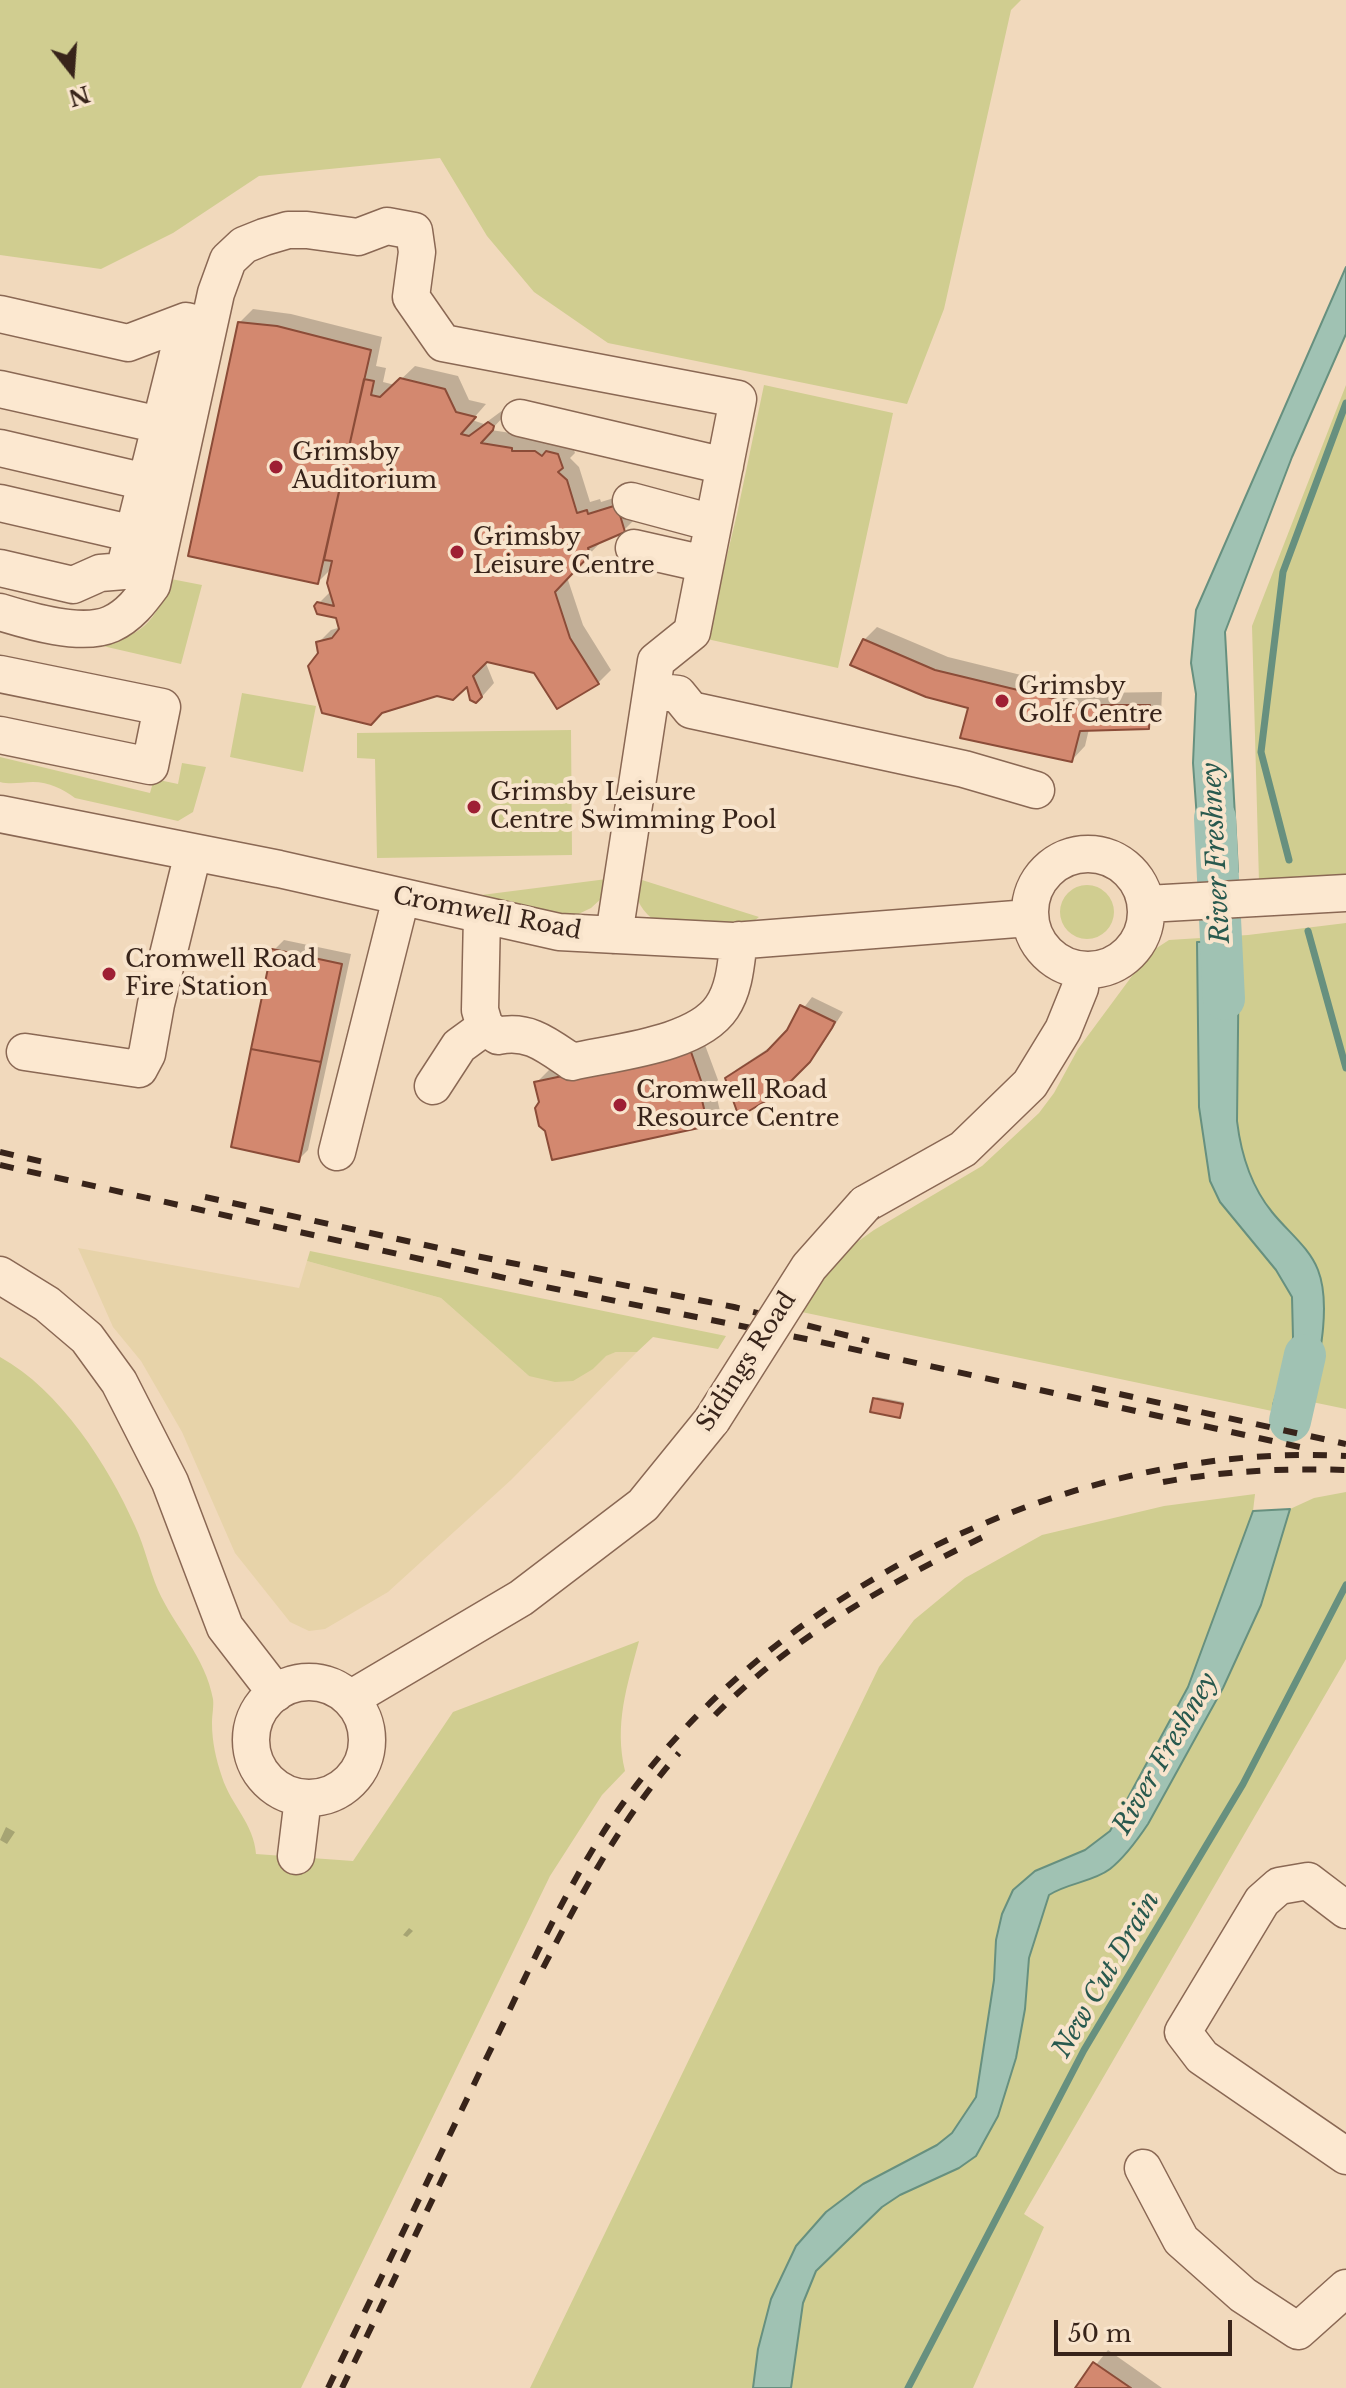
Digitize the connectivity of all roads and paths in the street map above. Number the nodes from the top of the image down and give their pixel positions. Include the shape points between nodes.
1 (0, 314) edge
2 (198, 324) junction
3 (0, 389) edge
4 (520, 418) dead end
5 (160, 425) junction
6 (0, 448) edge
7 (725, 466) junction
8 (146, 482) junction
9 (631, 501) dead end
10 (0, 503) edge
11 (713, 523) junction
12 (134, 534) junction
13 (634, 548) dead end
14 (705, 564) junction
15 (0, 568) edge
16 (0, 612) edge
17 (72, 627) junction
18 (0, 674) edge
19 (56, 686) junction
20 (652, 691) junction
21 (0, 735) edge
22 (1036, 790) dead end
23 (0, 814) edge
24 (193, 853) junction
25 (1346, 893) edge
26 (401, 898) junction
27 (1147, 904) junction
28 (482, 915) junction
29 (1029, 918) junction
30 (614, 935) junction
31 (739, 940) junction
32 (1082, 970) junction
33 (485, 1027) junction
34 (25, 1052) dead end
35 (433, 1086) dead end
36 (337, 1152) dead end
37 (0, 1275) edge
38 (276, 1693) junction
39 (350, 1699) junction
40 (303, 1798) junction
41 (296, 1856) dead end
42 (1346, 1910) edge
43 (1346, 2156) edge
44 (1143, 2168) dead end
45 (1346, 2288) edge

1 - 2 street via 128,343
2 - 5 street
2 - 7 street via 228,260 244,245 288,230 358,237 387,226 414,231 411,297 443,343 738,399
2 - 17 street via 152,585 112,624
3 - 5 street
4 - 7 street
5 - 8 street
6 - 8 street
7 - 11 street
8 - 12 street
9 - 11 street
10 - 12 street
11 - 14 street
12 - 15 street via 124,571 100,573 73,585
13 - 14 street
14 - 20 street via 692,632 656,661
16 - 17 street
17 - 19 street
18 - 19 street
19 - 21 street via 162,707 150,766
20 - 22 street via 678,694 691,710 964,769
20 - 30 street
23 - 24 street, Cromwell Road
24 - 26 street, Cromwell Road
24 - 34 street via 147,1054 139,1069
25 - 27 street
26 - 28 street, Cromwell Road
26 - 36 street
27 - 29 street via 1128,869 1091,853 1053,865 1039,879
27 - 32 street via 1146,925 1137,945 1103,969
28 - 30 street, Cromwell Road via 559,932
28 - 33 street via 480,1010
29 - 31 street, Cromwell Road
29 - 32 street via 1046,954
30 - 31 street, Cromwell Road
31 - 33 street via 722,1008 705,1026 680,1038 572,1062 544,1043 515,1032 498,1036
32 - 39 street, Sidings Road, bridge via 1063,1030 1030,1084 963,1149 865,1204 809,1267 712,1420 643,1505 521,1598
33 - 35 street via 459,1046
37 - 38 street via 47,1304 87,1338 119,1382 170,1482 225,1627
38 - 39 street via 314,1682
38 - 40 street via 253,1725 254,1758 263,1775 284,1793
39 - 40 street via 362,1715 366,1754 354,1778 338,1791
40 - 41 street
42 - 43 street via 1308,1881 1279,1886 1262,1901 1183,2032 1202,2057
44 - 45 street via 1181,2240 1243,2295 1298,2331

